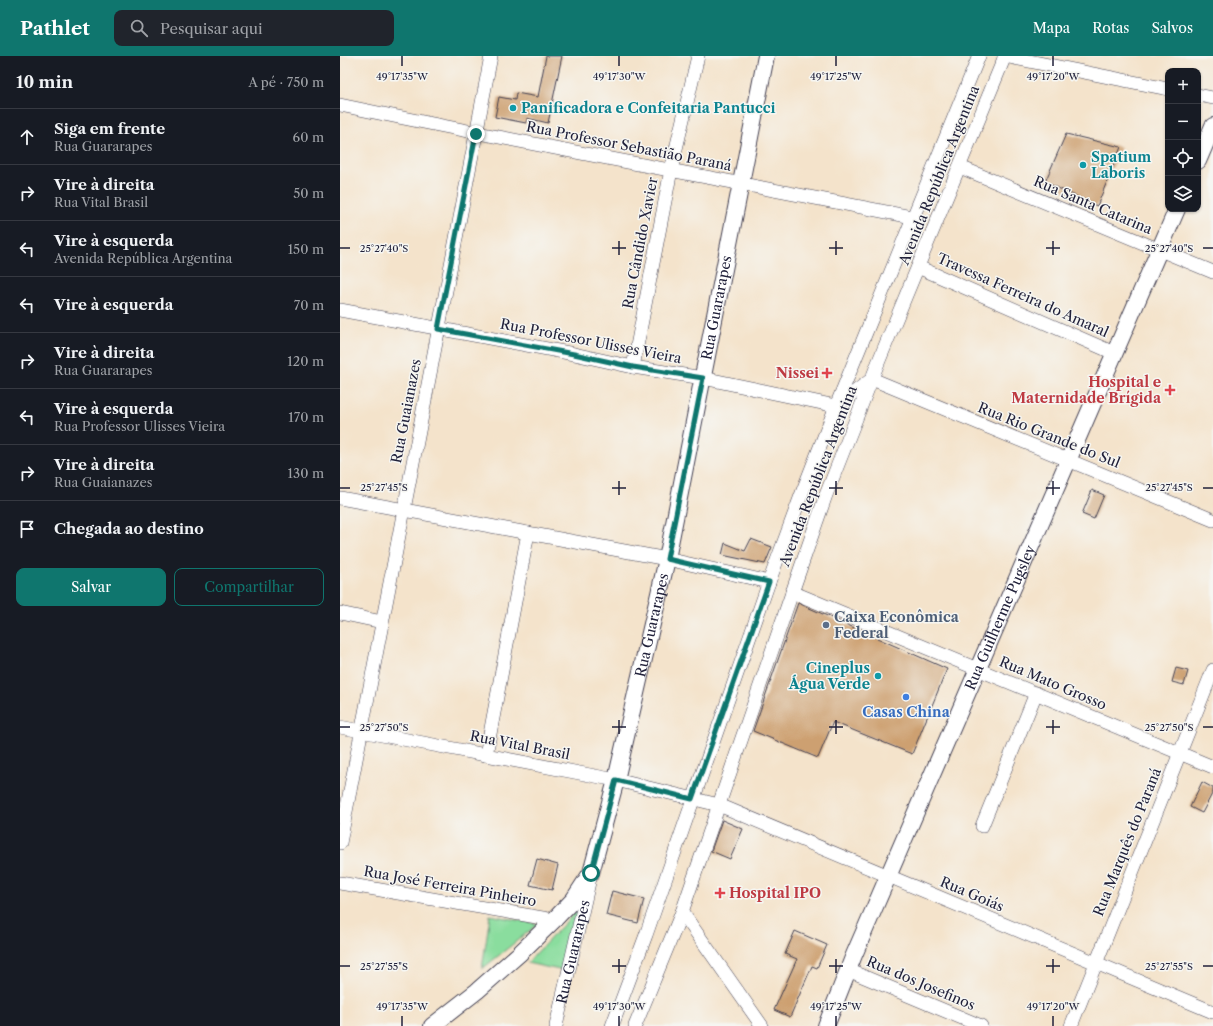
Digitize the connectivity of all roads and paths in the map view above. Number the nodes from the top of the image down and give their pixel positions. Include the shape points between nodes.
1 (491, 56) edge
2 (698, 56) edge
3 (766, 56) edge
4 (979, 56) edge
5 (1005, 56) edge
6 (1165, 88) edge
7 (1201, 96) edge
8 (1213, 98) edge
9 (340, 105) edge
10 (1213, 126) edge
11 (476, 134) junction
12 (1201, 154) edge
13 (960, 167) junction
14 (671, 170) junction
15 (741, 183) junction
16 (1176, 212) edge
17 (912, 217) junction
18 (1159, 250) junction
19 (918, 267) junction
20 (1213, 272) edge
21 (340, 310) edge
22 (438, 329) junction
23 (1114, 353) junction
24 (633, 367) junction
25 (703, 378) junction
26 (872, 379) junction
27 (836, 406) junction
28 (1068, 460) junction
29 (340, 498) edge
30 (404, 509) junction
31 (1213, 520) edge
32 (528, 533) junction
33 (667, 559) junction
34 (769, 582) junction
35 (792, 592) junction
36 (340, 613) edge
37 (382, 622) junction
38 (978, 670) junction
39 (1213, 670) edge
40 (1036, 694) junction
41 (340, 727) edge
42 (361, 731) junction
43 (1180, 754) junction
44 (486, 755) junction
45 (1213, 767) edge
46 (616, 780) junction
47 (692, 799) junction
48 (719, 805) junction
49 (982, 826) dead end
50 (340, 843) edge
51 (591, 873) junction
52 (889, 876) junction
53 (340, 883) edge
54 (682, 912) junction
55 (554, 920) junction
56 (1096, 963) junction
57 (848, 970) junction
58 (1213, 1012) edge
59 (432, 1026) edge
60 (556, 1026) edge
61 (612, 1026) edge
62 (635, 1026) edge
63 (762, 1026) edge
64 (826, 1026) edge
65 (981, 1026) edge
66 (1071, 1026) edge

1 - 11 street, Rua Guaianazes
2 - 14 street, Rua Cândido Xavier
3 - 15 main road, Rua Guararapes
4 - 17 street, Avenida República Argentina
5 - 6 street
5 - 13 street, Avenida República Argentina
7 - 8 street
9 - 11 street, Rua Professor Sebastião Paraná
10 - 12 main road
11 - 14 street, Rua Professor Sebastião Paraná
11 - 22 street, Rua Guaianazes
13 - 18 street, Rua Santa Catarina
13 - 19 street, Avenida República Argentina
14 - 15 street, Rua Professor Sebastião Paraná
14 - 24 street, Rua Cândido Xavier
15 - 17 street, Rua Professor Sebastião Paraná
15 - 25 main road, Rua Guararapes
16 - 18 main road, Rua Guilherme Pugsley
17 - 27 street, Avenida República Argentina
18 - 20 street, Rua Santa Catarina
18 - 23 main road, Rua Guilherme Pugsley
19 - 23 street, Travessa Ferreira do Amaral
19 - 26 street, Avenida República Argentina
21 - 22 street, Rua Professor Ulisses Vieira
22 - 24 street, Rua Professor Ulisses Vieira
22 - 30 street, Rua Guaianazes
23 - 28 main road, Rua Guilherme Pugsley
24 - 25 street, Rua Professor Ulisses Vieira
25 - 27 street, Rua Professor Ulisses Vieira
25 - 33 main road, Rua Guararapes
26 - 27 street
26 - 28 street, Rua Rio Grande do Sul
26 - 35 street, Avenida República Argentina via 826,495
27 - 34 street, Avenida República Argentina
28 - 31 street, Rua Rio Grande do Sul
28 - 38 main road, Rua Guilherme Pugsley
29 - 30 street
30 - 32 street
30 - 37 street, Rua Guaianazes
32 - 33 street
32 - 44 street
33 - 34 street
33 - 46 main road, Rua Guararapes
34 - 47 street, Avenida República Argentina
35 - 38 street, Rua Mato Grosso
35 - 48 street, Avenida República Argentina
36 - 37 street
37 - 42 street, Rua Guaianazes
38 - 40 street, Rua Mato Grosso
38 - 52 main road, Rua Guilherme Pugsley
39 - 43 street, Rua Marquês do Paraná
40 - 43 street, Rua Mato Grosso
40 - 49 street
41 - 42 street, Rua Vital Brasil
42 - 44 street, Rua Vital Brasil
42 - 50 street, Rua Guaianazes
43 - 45 street, Rua Mato Grosso
43 - 56 street, Rua Marquês do Paraná
44 - 46 street, Rua Vital Brasil
46 - 47 street, Rua Vital Brasil
46 - 51 main road, Rua Guararapes
47 - 48 street, Rua Vital Brasil
47 - 61 street, Avenida República Argentina via 653,916
48 - 52 street, Rua Goiás
48 - 54 street, Avenida República Argentina
51 - 55 main road via 574,899
51 - 60 street, Rua Guararapes
52 - 56 street, Rua Goiás
52 - 57 main road, Rua Guilherme Pugsley
53 - 55 street, Rua José Ferreira Pinheiro
54 - 62 street, Avenida República Argentina
54 - 63 street
55 - 59 main road via 477,991
56 - 58 street, Rua Goiás
56 - 66 street, Rua Marquês do Paraná
57 - 64 main road, Rua Guilherme Pugsley
57 - 65 street, Rua dos Josefinos

